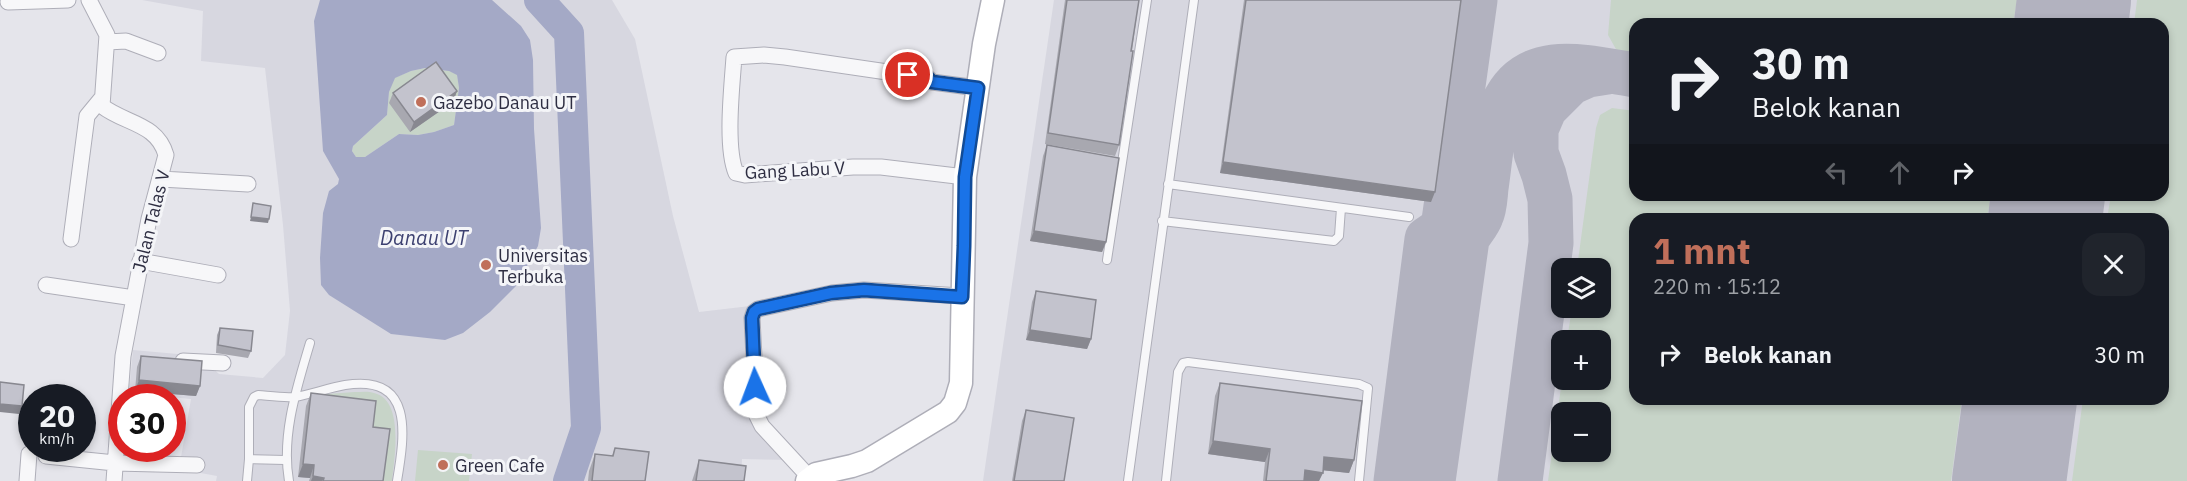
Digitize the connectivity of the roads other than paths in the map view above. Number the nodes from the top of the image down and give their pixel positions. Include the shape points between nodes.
1 (68, 0) edge
2 (89, 0) edge
3 (993, 0) edge
4 (1147, 0) edge
5 (1194, 0) edge
6 (8, 3) dead end
7 (107, 42) junction
8 (158, 53) dead end
9 (978, 88) junction
10 (101, 99) junction
11 (1110, 161) edge
12 (1122, 163) junction
13 (965, 177) junction
14 (161, 179) junction
15 (248, 184) dead end
16 (1168, 184) junction
17 (1341, 208) junction
18 (1409, 217) dead end
19 (1162, 221) junction
20 (71, 239) dead end
21 (1107, 260) dead end
22 (140, 261) junction
23 (218, 275) dead end
24 (46, 285) dead end
25 (962, 297) junction
26 (134, 298) junction
27 (310, 343) dead end
28 (167, 360) edge
29 (223, 363) dead end
30 (294, 397) junction
31 (249, 459) junction
32 (285, 460) junction
33 (96, 461) edge
34 (28, 462) edge
35 (115, 463) junction
36 (197, 465) dead end
37 (808, 479) edge
38 (27, 481) edge
39 (114, 481) edge
40 (247, 481) edge
41 (289, 481) edge
42 (397, 481) edge
43 (1128, 481) edge
44 (1166, 481) edge
45 (1359, 481) edge

1 - 6 street
2 - 7 street via 105,29
3 - 9 street
4 - 12 lane
5 - 16 lane
7 - 8 street via 126,41
7 - 10 street
9 - 13 street
9 - 13 street, Gang Labu V via 785,57 734,57 731,127 738,174 872,167
10 - 14 street, Jalan Talas V via 105,109 157,137 166,155
10 - 20 street via 87,116
11 - 12 lane
12 - 21 lane
13 - 25 street
14 - 15 street
14 - 22 street, Jalan Talas V
16 - 17 lane
16 - 19 lane
17 - 18 lane
17 - 19 lane via 1339,236 1334,241
19 - 43 lane
22 - 23 street
22 - 26 street, Jalan Talas V
24 - 26 street
25 - 37 street via 961,383 952,408 867,460
25 - 37 street via 856,291 831,293 754,312 757,416
26 - 35 street, Jalan Talas V
27 - 30 lane
28 - 29 street
30 - 31 lane via 258,395 251,399
30 - 32 lane
30 - 42 lane via 344,385 372,384 386,390 397,404 402,422
31 - 32 lane
31 - 40 lane
32 - 41 lane
33 - 35 street
34 - 38 street
35 - 36 street
35 - 39 street, Jalan Talas V
44 - 45 lane via 1178,372 1188,362 1368,388

